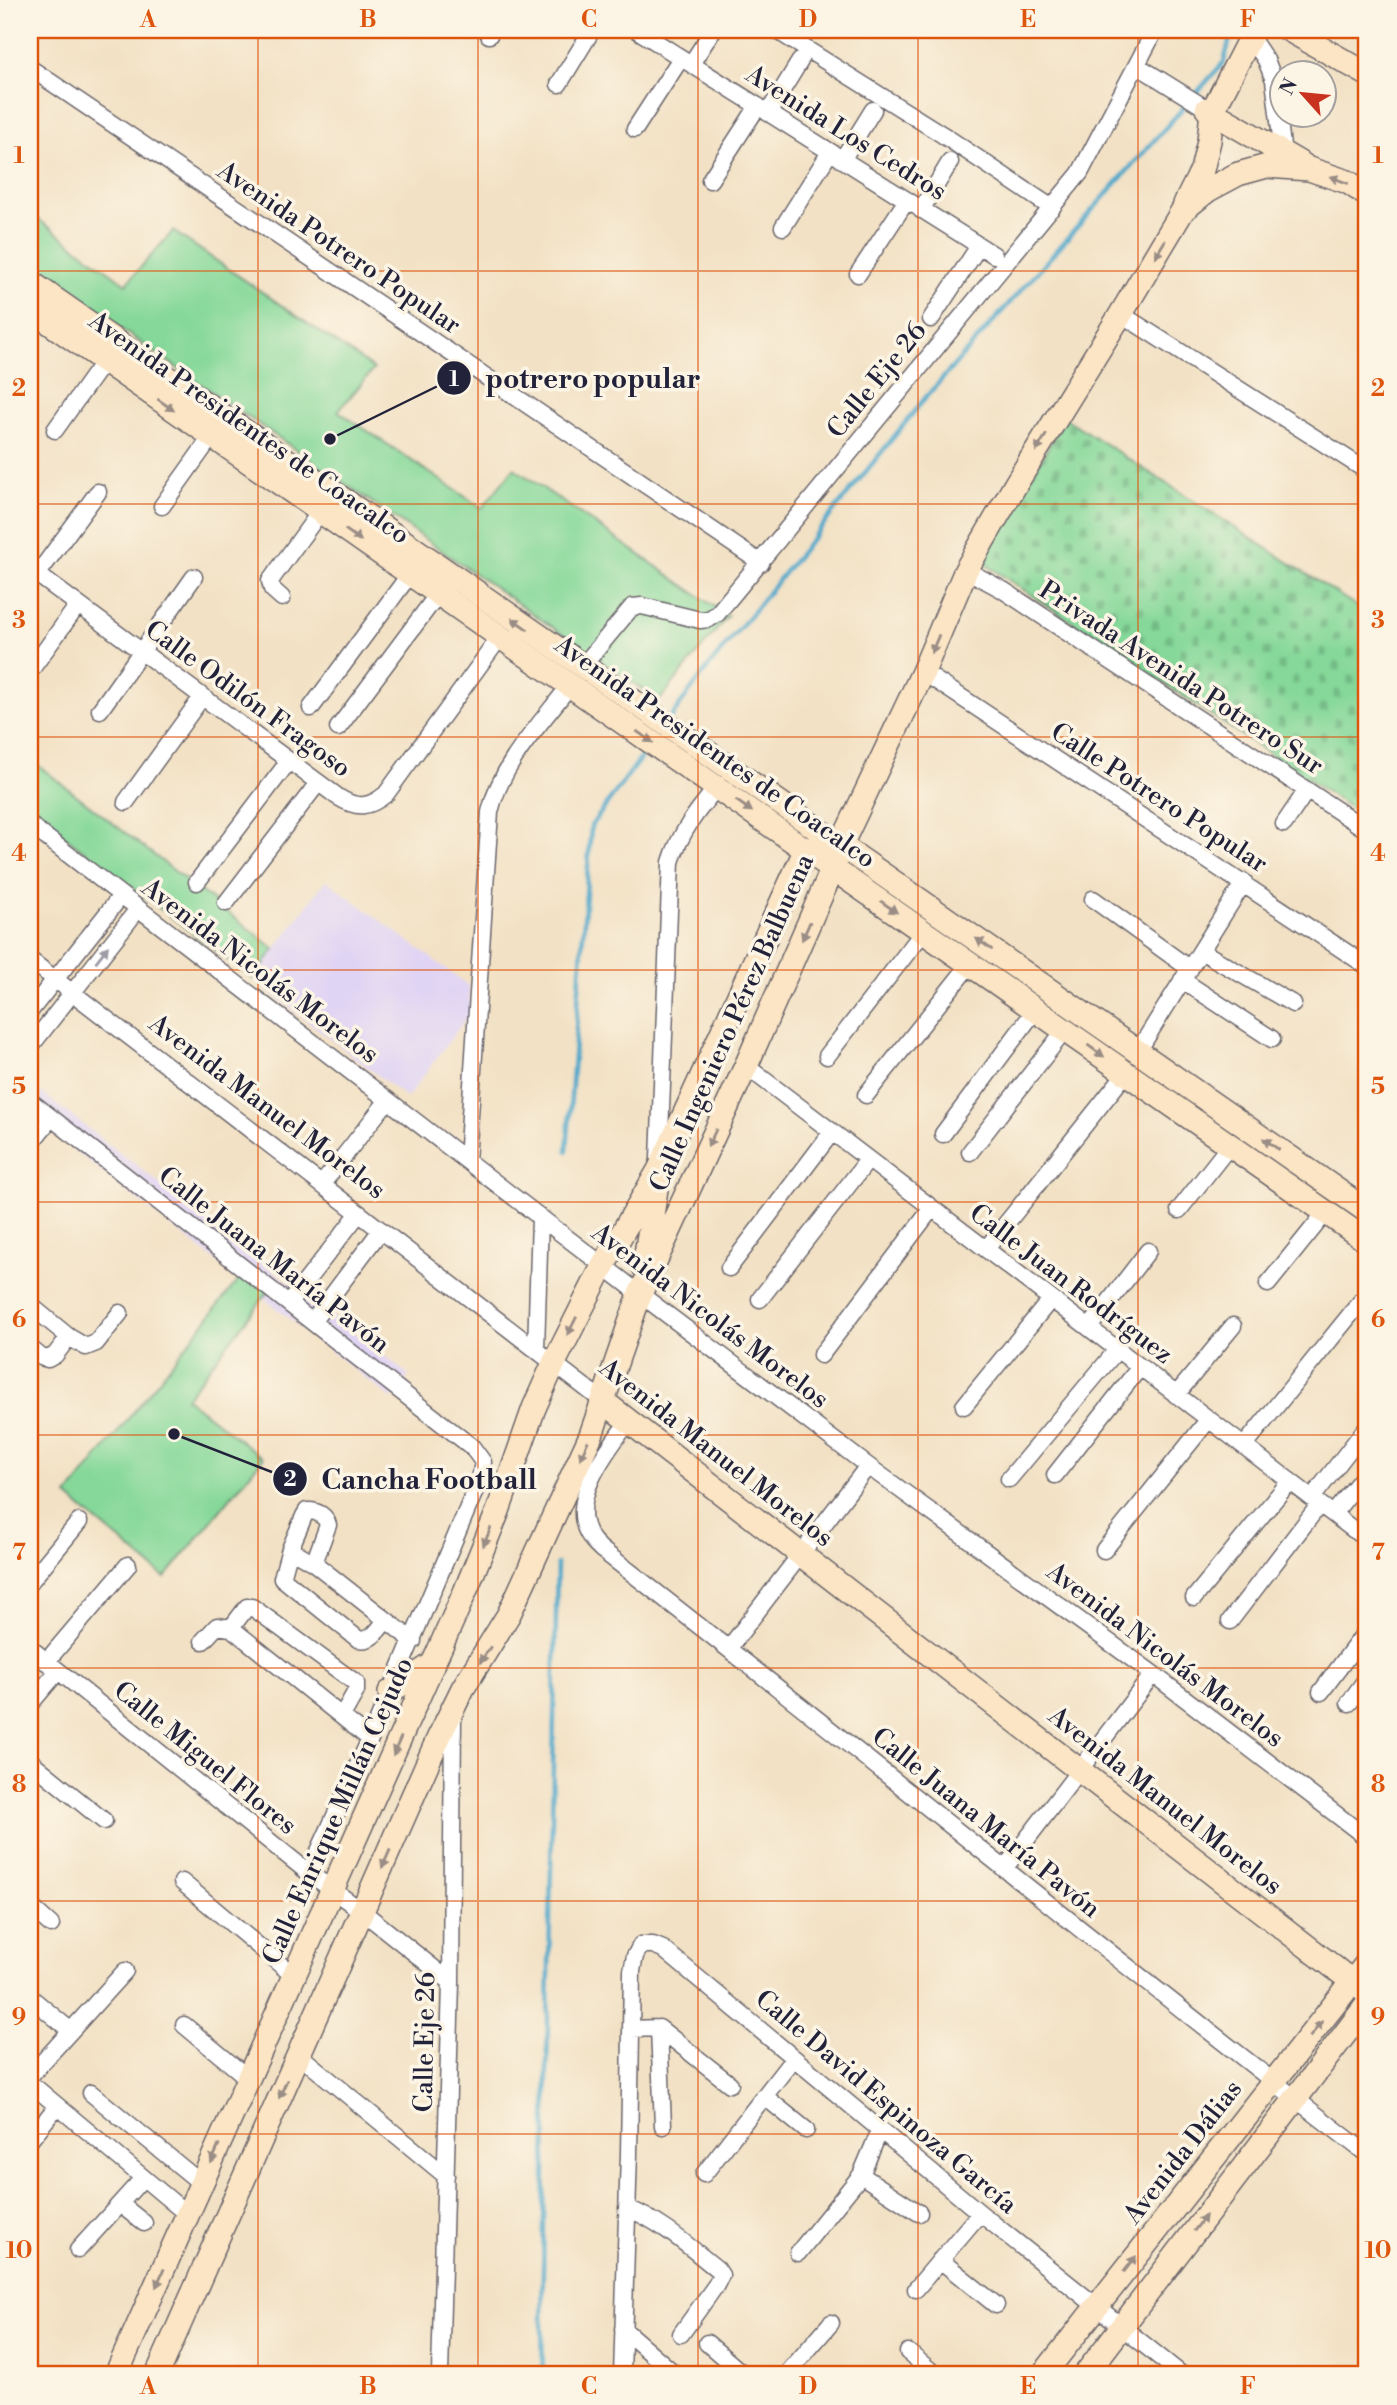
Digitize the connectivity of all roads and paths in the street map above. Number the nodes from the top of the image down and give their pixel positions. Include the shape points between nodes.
1 (593, 30) edge
2 (637, 30) edge
3 (713, 30) edge
4 (776, 30) edge
5 (1156, 30) edge
6 (1289, 30) edge
7 (1252, 34) edge
8 (686, 61) junction
9 (800, 61) dead end
10 (1138, 66) junction
11 (30, 68) edge
12 (1367, 74) edge
13 (559, 84) dead end
14 (763, 109) junction
15 (873, 110) dead end
16 (1210, 110) junction
17 (635, 129) dead end
18 (836, 156) junction
19 (1275, 160) junction
20 (950, 162) dead end
21 (710, 180) dead end
22 (1367, 195) edge
23 (907, 200) junction
24 (1052, 208) junction
25 (921, 209) junction
26 (1183, 210) junction
27 (783, 227) dead end
28 (979, 246) junction
29 (994, 255) dead end
30 (858, 274) dead end
31 (30, 282) edge
32 (30, 309) edge
33 (1121, 314) junction
34 (930, 319) dead end
35 (104, 361) junction
36 (148, 378) junction
37 (55, 430) dead end
38 (212, 436) junction
39 (1367, 471) edge
40 (98, 492) dead end
41 (162, 506) dead end
42 (320, 512) junction
43 (761, 563) junction
44 (966, 570) junction
45 (34, 572) edge
46 (410, 574) junction
47 (194, 577) dead end
48 (438, 594) junction
49 (282, 597) dead end
50 (78, 605) junction
51 (492, 622) junction
52 (141, 652) junction
53 (30, 671) edge
54 (923, 672) junction
55 (576, 676) junction
56 (202, 697) junction
57 (311, 708) dead end
58 (100, 710) dead end
59 (338, 728) dead end
60 (695, 759) junction
61 (289, 761) junction
62 (318, 783) junction
63 (717, 787) junction
64 (1307, 790) junction
65 (126, 802) dead end
66 (1284, 824) dead end
67 (30, 825) edge
68 (1367, 830) edge
69 (841, 845) junction
70 (806, 849) junction
71 (833, 868) junction
72 (197, 882) dead end
73 (1244, 882) junction
74 (121, 896) junction
75 (1093, 900) dead end
76 (226, 903) dead end
77 (138, 909) junction
78 (924, 931) junction
79 (1201, 951) junction
80 (30, 960) edge
81 (970, 964) junction
82 (1367, 966) edge
83 (1026, 974) junction
84 (1186, 974) junction
85 (55, 979) junction
86 (72, 993) junction
87 (1013, 993) junction
88 (1293, 1004) dead end
89 (1036, 1009) junction
90 (30, 1011) edge
91 (1065, 1030) junction
92 (1272, 1040) dead end
93 (30, 1047) edge
94 (1138, 1051) junction
95 (827, 1056) dead end
96 (746, 1066) junction
97 (1126, 1073) junction
98 (866, 1095) dead end
99 (388, 1100) junction
100 (32, 1107) edge
101 (51, 1118) junction
102 (832, 1132) junction
103 (943, 1134) dead end
104 (30, 1144) edge
105 (1230, 1145) junction
106 (970, 1152) dead end
107 (868, 1160) junction
108 (467, 1161) junction
109 (659, 1170) junction
110 (1311, 1172) junction
111 (322, 1184) junction
112 (1296, 1191) junction
113 (932, 1208) junction
114 (1179, 1210) dead end
115 (1367, 1211) edge
116 (1326, 1212) junction
117 (359, 1213) junction
118 (540, 1217) junction
119 (381, 1230) junction
120 (1367, 1241) edge
121 (986, 1249) junction
122 (1148, 1251) dead end
123 (603, 1266) junction
124 (729, 1268) dead end
125 (1268, 1284) dead end
126 (640, 1294) junction
127 (1367, 1294) edge
128 (760, 1299) dead end
129 (1051, 1299) junction
130 (289, 1303) junction
131 (30, 1305) edge
132 (120, 1313) dead end
133 (313, 1321) junction
134 (1233, 1326) dead end
135 (1089, 1328) junction
136 (69, 1337) junction
137 (30, 1348) edge
138 (1118, 1350) junction
139 (821, 1355) dead end
140 (545, 1356) junction
141 (1140, 1367) junction
142 (1177, 1395) junction
143 (604, 1402) junction
144 (964, 1406) dead end
145 (1209, 1419) junction
146 (629, 1421) junction
147 (1367, 1427) edge
148 (1244, 1446) junction
149 (868, 1466) junction
150 (1367, 1472) edge
151 (1055, 1475) dead end
152 (1009, 1479) dead end
153 (1290, 1481) junction
154 (1322, 1505) junction
155 (79, 1522) dead end
156 (1367, 1540) edge
157 (290, 1549) junction
158 (1104, 1550) dead end
159 (801, 1554) junction
160 (314, 1563) junction
161 (128, 1565) dead end
162 (30, 1582) edge
163 (1194, 1598) dead end
164 (386, 1620) junction
165 (1230, 1621) dead end
166 (231, 1628) junction
167 (1367, 1630) edge
168 (203, 1641) dead end
169 (413, 1641) junction
170 (30, 1648) edge
171 (729, 1648) junction
172 (434, 1664) junction
173 (52, 1666) junction
174 (1153, 1674) junction
175 (1367, 1678) edge
176 (390, 1692) junction
177 (1321, 1692) dead end
178 (1349, 1703) dead end
179 (30, 1704) edge
180 (452, 1709) junction
181 (342, 1716) junction
182 (370, 1739) junction
183 (30, 1761) edge
184 (1080, 1770) junction
185 (104, 1821) dead end
186 (1367, 1838) edge
187 (1004, 1869) junction
188 (309, 1873) junction
189 (182, 1882) dead end
190 (333, 1891) junction
191 (30, 1906) edge
192 (363, 1912) junction
193 (51, 1925) dead end
194 (1367, 1964) edge
195 (125, 1971) dead end
196 (295, 1976) junction
197 (451, 1982) junction
198 (1360, 1987) edge
199 (30, 1997) edge
200 (1367, 2005) edge
201 (184, 2025) dead end
202 (659, 2028) junction
203 (631, 2029) junction
204 (71, 2031) junction
205 (298, 2054) junction
206 (793, 2059) junction
207 (30, 2076) edge
208 (249, 2079) junction
209 (1274, 2082) junction
210 (30, 2083) edge
211 (730, 2084) dead end
212 (91, 2093) dead end
213 (764, 2096) junction
214 (1294, 2098) junction
215 (57, 2106) junction
216 (663, 2126) dead end
217 (806, 2130) dead end
218 (880, 2130) junction
219 (30, 2140) edge
220 (1367, 2154) edge
221 (704, 2174) dead end
222 (861, 2175) junction
223 (446, 2176) junction
224 (144, 2178) junction
225 (202, 2184) junction
226 (120, 2204) junction
227 (627, 2208) junction
228 (919, 2213) dead end
229 (980, 2213) junction
230 (188, 2216) junction
231 (144, 2223) dead end
232 (78, 2250) dead end
233 (798, 2253) dead end
234 (940, 2260) junction
235 (916, 2289) dead end
236 (996, 2305) dead end
237 (1098, 2305) junction
238 (831, 2323) dead end
239 (1123, 2326) junction
240 (623, 2329) junction
241 (681, 2334) dead end
242 (707, 2343) dead end
243 (908, 2352) dead end
244 (116, 2375) edge
245 (157, 2375) edge
246 (440, 2375) edge
247 (622, 2375) edge
248 (677, 2375) edge
249 (744, 2375) edge
250 (786, 2375) edge
251 (936, 2375) edge
252 (1043, 2375) edge
253 (1085, 2375) edge
254 (1182, 2375) edge

1 - 13 street
2 - 8 street, Avenida Los Cedros
3 - 8 street
4 - 24 street, Avenida Los Cedros
5 - 10 street, Calle Eje 26
6 - 12 main road
7 - 16 main road
7 - 19 street via 1274,80
8 - 14 street, Avenida Los Cedros
8 - 17 street
9 - 14 street
10 - 16 street
10 - 24 street, Calle Eje 26 via 1080,173
11 - 43 street, Avenida Potrero Popular
14 - 18 street, Avenida Los Cedros
14 - 21 street
15 - 18 street
16 - 19 main road
16 - 26 main road via 1202,170
18 - 23 street, Avenida Los Cedros
18 - 27 street
22 -> 19 main road via 1348,182
19 - 26 main road via 1208,190
20 - 25 street
23 - 25 street, Avenida Los Cedros
23 - 30 street
24 - 43 street, Calle Eje 26
25 - 28 street, Avenida Los Cedros
26 -> 33 main road
28 - 29 street, Avenida Los Cedros
28 - 34 street
31 - 36 main road, Avenida Presidentes de Coacalco
32 - 35 main road, Avenida Presidentes de Coacalco
33 - 39 street
33 -> 44 main road
35 - 36 main road, Avenida Presidentes de Coacalco
35 - 37 street
36 -> 38 main road, Avenida Presidentes de Coacalco
36 - 51 main road, Avenida Presidentes de Coacalco
38 - 41 street
38 - 42 main road, Avenida Presidentes de Coacalco
40 - 45 street
42 -> 46 main road, Avenida Presidentes de Coacalco
42 - 49 street via 272,578 272,589
43 - 55 street, Calle Eje 26 via 709,620 632,607
44 -> 54 main road
44 - 64 street, Privada Avenida Potrero Sur
45 - 50 street, Calle Odilón Fragoso
46 - 48 main road, Avenida Presidentes de Coacalco
46 - 57 street
47 - 52 street
48 - 51 main road, Avenida Presidentes de Coacalco
48 - 59 street
50 - 52 street, Calle Odilón Fragoso
50 - 53 street
55 -> 51 main road, Avenida Presidentes de Coacalco
51 - 55 main road, Avenida Presidentes de Coacalco
51 - 62 street, Calle Odilón Fragoso via 386,793 374,804 349,804
52 - 56 street, Calle Odilón Fragoso
52 - 58 street
54 - 69 main road
54 - 73 street, Calle Potrero Popular
55 - 60 main road, Avenida Presidentes de Coacalco
55 - 108 street via 505,772 490,812
56 - 61 street, Calle Odilón Fragoso
56 - 65 street
60 - 63 main road, Avenida Presidentes de Coacalco
60 - 69 main road, Avenida Presidentes de Coacalco
61 - 62 street, Calle Odilón Fragoso
61 - 72 street
62 - 76 street
63 -> 70 main road, Avenida Presidentes de Coacalco
63 - 109 street via 691,819 671,862
64 - 66 street
64 - 68 street, Privada Avenida Potrero Sur
67 - 74 street, Avenida Nicolás Morelos
69 - 70 main road, Calle Ingeniero Pérez Balbuena
69 - 71 main road, Calle Ingeniero Pérez Balbuena
83 -> 69 main road, Avenida Presidentes de Coacalco
70 - 71 main road, Avenida Presidentes de Coacalco
70 - 109 main road, Calle Ingeniero Pérez Balbuena
71 -> 78 main road, Avenida Presidentes de Coacalco
71 -> 96 main road, Calle Ingeniero Pérez Balbuena
73 - 79 street
73 - 82 street, Calle Potrero Popular
74 - 77 street, Avenida Nicolás Morelos
74 - 85 street
75 - 84 street
86 -> 77 street
77 - 99 street, Avenida Nicolás Morelos
78 - 81 main road, Avenida Presidentes de Coacalco
78 - 95 street
79 - 84 street
79 - 88 street
80 - 85 street, Avenida Manuel Morelos
81 - 87 main road, Avenida Presidentes de Coacalco
81 - 98 street
83 - 87 main road
83 - 94 main road, Avenida Presidentes de Coacalco
84 - 92 street
84 - 94 street
85 - 86 street, Avenida Manuel Morelos
85 - 90 street
86 - 93 street
86 - 111 street, Avenida Manuel Morelos
87 - 89 main road, Avenida Presidentes de Coacalco
89 - 91 main road, Avenida Presidentes de Coacalco
89 - 103 street
91 -> 97 main road, Avenida Presidentes de Coacalco
91 - 106 street
110 -> 94 main road, Avenida Presidentes de Coacalco
96 - 102 street, Calle Juan Rodríguez
96 -> 126 main road, Calle Ingeniero Pérez Balbuena
97 - 105 main road, Avenida Presidentes de Coacalco
97 - 121 street
99 - 108 street, Avenida Nicolás Morelos
99 - 111 street
100 - 101 street, Calle Juana María Pavón
101 - 104 street
101 - 130 street, Calle Juana María Pavón
102 - 107 street, Calle Juan Rodríguez
102 - 124 street
105 - 112 main road, Avenida Presidentes de Coacalco
105 - 114 street
107 - 113 street, Calle Juan Rodríguez
107 - 128 street
108 - 118 street, Avenida Nicolás Morelos
109 - 123 main road, Calle Ingeniero Pérez Balbuena
109 - 126 main road
110 - 112 main road
110 - 115 main road, Avenida Presidentes de Coacalco
111 - 117 street, Avenida Manuel Morelos
112 - 116 main road, Avenida Presidentes de Coacalco
113 - 121 street, Calle Juan Rodríguez
113 - 139 street
116 - 120 main road, Avenida Presidentes de Coacalco
116 - 125 street
117 - 119 street, Avenida Manuel Morelos
117 - 130 street
118 - 123 street, Avenida Nicolás Morelos
118 - 140 street
119 - 133 street
119 - 140 street, Avenida Manuel Morelos
121 - 129 street, Calle Juan Rodríguez
122 - 135 street
123 - 126 street, Avenida Nicolás Morelos
123 -> 140 main road, Calle Enrique Millán Cejudo
126 - 143 main road
126 - 149 street, Avenida Nicolás Morelos
127 - 148 street
129 - 135 street, Calle Juan Rodríguez
129 - 144 street
130 - 133 street, Calle Juana María Pavón
131 - 136 street
132 - 136 street via 91,1346
133 - 169 street, Calle Juana María Pavón via 472,1447 483,1462
134 - 142 street
135 - 138 street, Calle Juan Rodríguez
136 - 137 street via 52,1358 44,1359
138 - 141 street, Calle Juan Rodríguez
138 - 152 street
140 - 143 street, Avenida Manuel Morelos
140 -> 172 main road, Calle Enrique Millán Cejudo via 534,1408 493,1523
141 - 142 street, Calle Juan Rodríguez
141 - 151 street
142 - 145 street, Calle Juan Rodríguez
143 - 146 main road, Avenida Manuel Morelos
143 -> 180 main road via 509,1614
145 - 148 street, Calle Juan Rodríguez
145 - 158 street
146 - 159 main road, Avenida Manuel Morelos
146 - 171 street, Calle Juana María Pavón via 605,1453 584,1499 590,1537
147 - 154 street
148 - 153 street, Calle Juan Rodríguez
149 - 159 street
149 - 174 street, Avenida Nicolás Morelos
150 - 154 street
153 - 154 street, Calle Juan Rodríguez
153 - 163 street
154 - 156 street, Calle Juan Rodríguez
154 - 165 street
155 - 162 street
157 - 160 street
157 - 160 street via 307,1511 322,1515 328,1525
157 - 164 street via 282,1578 358,1639 371,1638
159 - 171 street
159 - 184 main road, Avenida Manuel Morelos
160 - 164 street
161 - 173 street
164 - 169 street
166 - 168 street via 217,1626
166 - 181 street
166 - 181 street via 247,1607 253,1607 356,1683
167 - 177 street
169 - 176 street
170 - 173 street, Calle Miguel Flores
171 - 187 street, Calle Juana María Pavón
172 - 176 main road
172 -> 190 main road, Calle Enrique Millán Cejudo
173 - 179 street
173 - 188 street, Calle Miguel Flores
174 - 184 street
174 - 186 street, Avenida Nicolás Morelos
175 - 178 street
176 - 182 street
180 -> 192 main road
180 - 197 street, Calle Eje 26
181 - 182 street
182 - 188 street
183 - 185 street
184 - 187 street
184 - 198 main road, Avenida Manuel Morelos
187 - 209 street, Calle Juana María Pavón
188 - 190 street, Calle Miguel Flores
189 - 196 street
190 - 192 street, Calle Miguel Flores
190 - 196 main road, Calle Enrique Millán Cejudo
191 - 193 street
192 - 197 street, Calle Miguel Flores
192 - 205 main road
194 - 198 main road, Avenida Dálias
195 - 204 street
196 - 208 main road, Calle Enrique Millán Cejudo
197 - 223 street, Calle Eje 26
209 -> 198 main road, Avenida Dálias
199 - 204 street
200 - 214 main road, Avenida Dálias
201 - 208 street
202 - 203 street
202 - 211 street
202 - 216 street
203 - 206 street, Calle David Espinoza García via 635,1956 641,1945 653,1945
203 - 227 street
204 - 207 street
205 - 223 street
205 -> 245 main road
206 - 213 street
206 - 218 street, Calle David Espinoza García
208 -> 225 main road, Calle Enrique Millán Cejudo
209 - 214 street, Calle Juana María Pavón
237 -> 209 main road, Avenida Dálias
210 - 215 street
212 - 225 street
213 - 217 street
213 - 221 street
214 - 220 street, Calle Juana María Pavón
239 -> 214 main road, Avenida Dálias
215 - 219 street
215 - 224 street
218 - 222 street
218 - 229 street, Calle David Espinoza García
222 - 228 street
222 - 233 street
223 - 246 street, Calle Eje 26
224 - 226 street
224 - 230 street
225 - 230 main road, Calle Enrique Millán Cejudo
226 - 231 street
226 - 232 street
227 - 240 street
227 - 241 street via 664,2227 717,2269 716,2285
229 - 234 street
229 - 237 street, Calle David Espinoza García
230 -> 244 main road, Calle Enrique Millán Cejudo
234 - 235 street
234 - 236 street
237 - 239 street, Calle David Espinoza García
237 - 252 main road, Avenida Dálias
238 - 250 street
239 - 253 main road, Avenida Dálias
239 - 254 street
240 - 247 street
240 - 248 street
242 - 249 street
243 - 251 street

